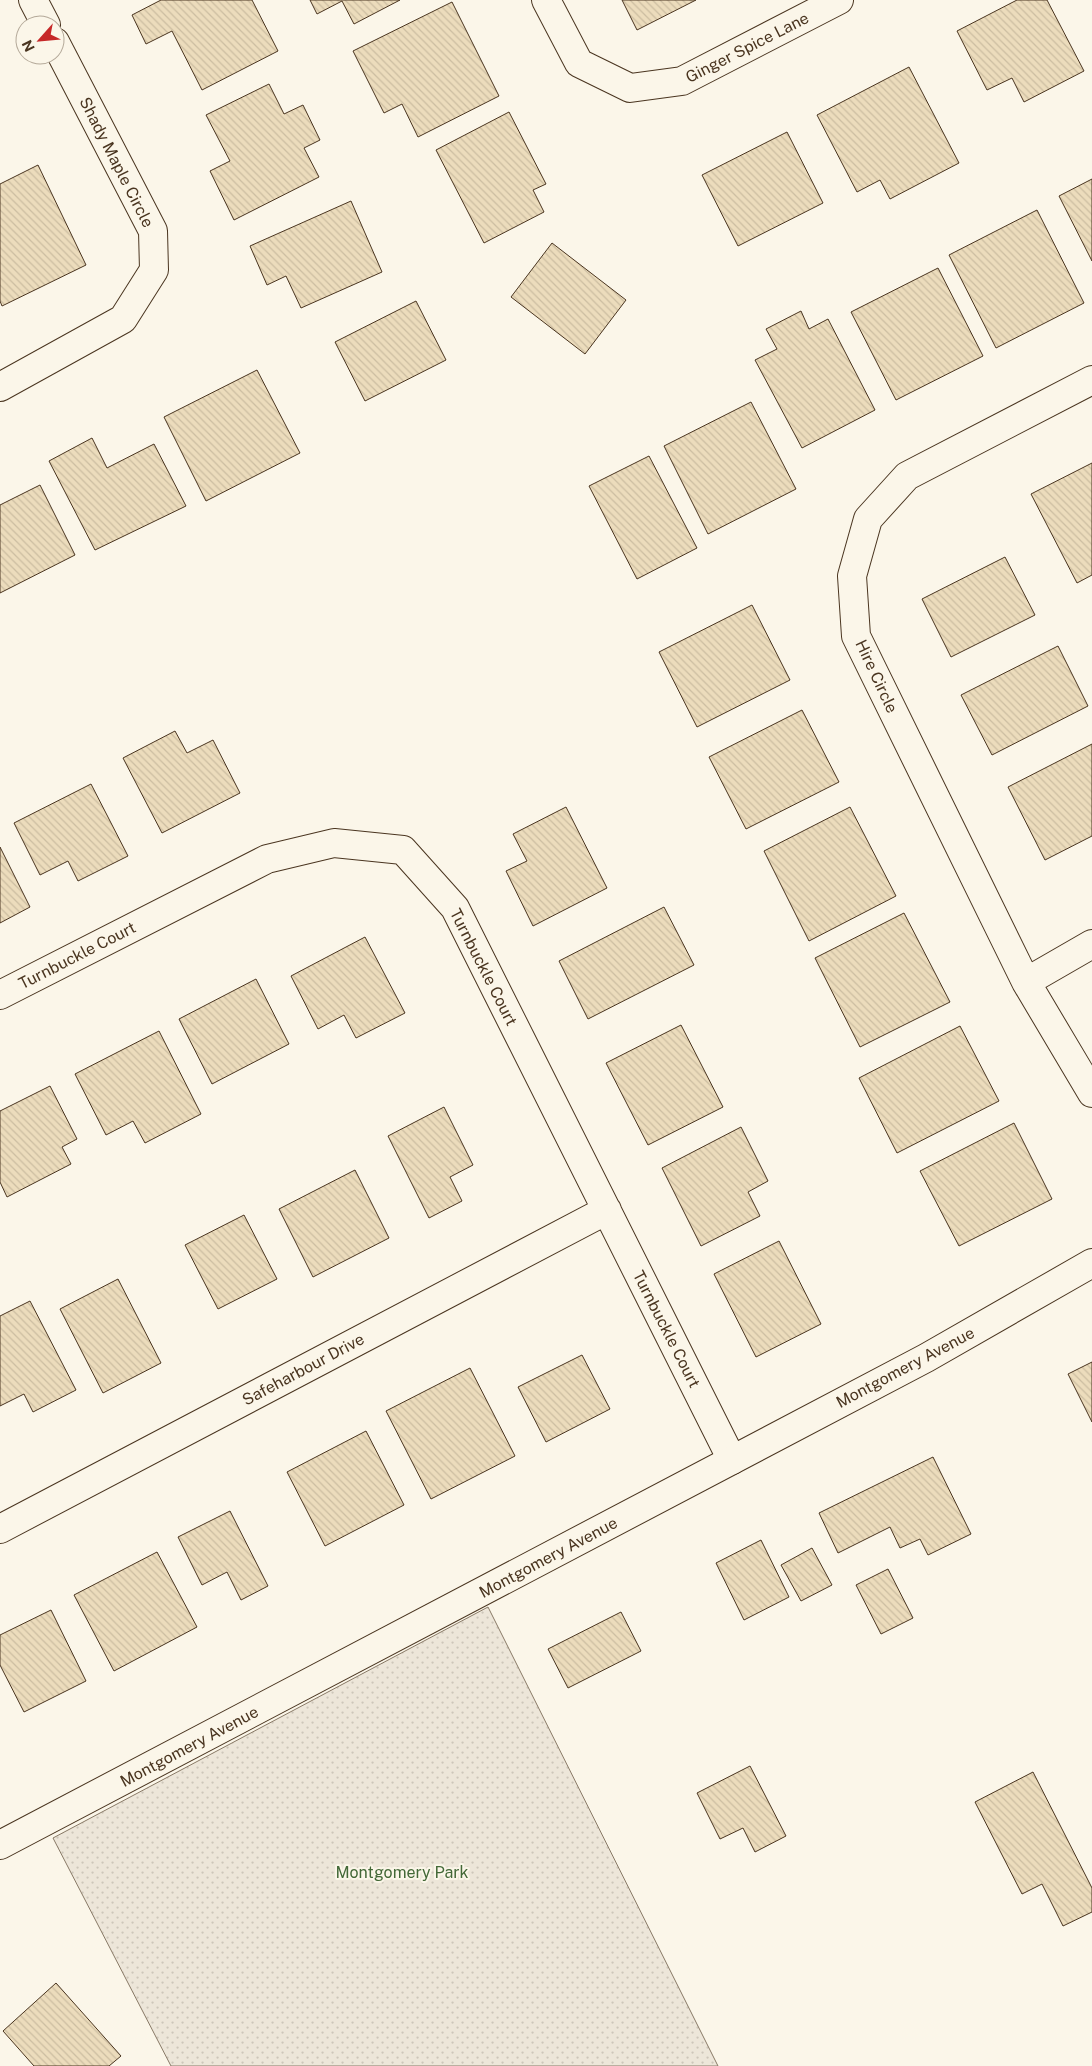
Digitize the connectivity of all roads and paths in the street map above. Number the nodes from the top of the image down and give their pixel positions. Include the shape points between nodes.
1 (33, 0) edge
2 (546, 0) edge
3 (839, 0) edge
4 (41, 15) edge
5 (65, 61) edge
6 (1092, 380) edge
7 (0, 388) edge
8 (1092, 944) edge
9 (1026, 982) junction
10 (0, 995) edge
11 (1092, 1093) edge
12 (607, 1210) junction
13 (1092, 1263) edge
14 (732, 1460) junction
15 (0, 1529) edge
16 (0, 1845) edge

1 - 4 street
2 - 3 street, Ginger Spice Lane via 579,63 630,88 682,81
5 - 7 street, Shady Maple Circle via 153,231 154,270 123,319
6 - 9 street, Hire Circle via 907,476 868,519 852,576 856,636
8 - 9 street
9 - 11 street, Hire Circle
10 - 12 street, Turnbuckle Court via 267,859 334,843 403,850 456,908
12 - 14 street, Turnbuckle Court
12 - 15 street, Safeharbour Drive
13 - 14 street, Montgomery Avenue via 926,1358
14 - 16 street, Montgomery Avenue

